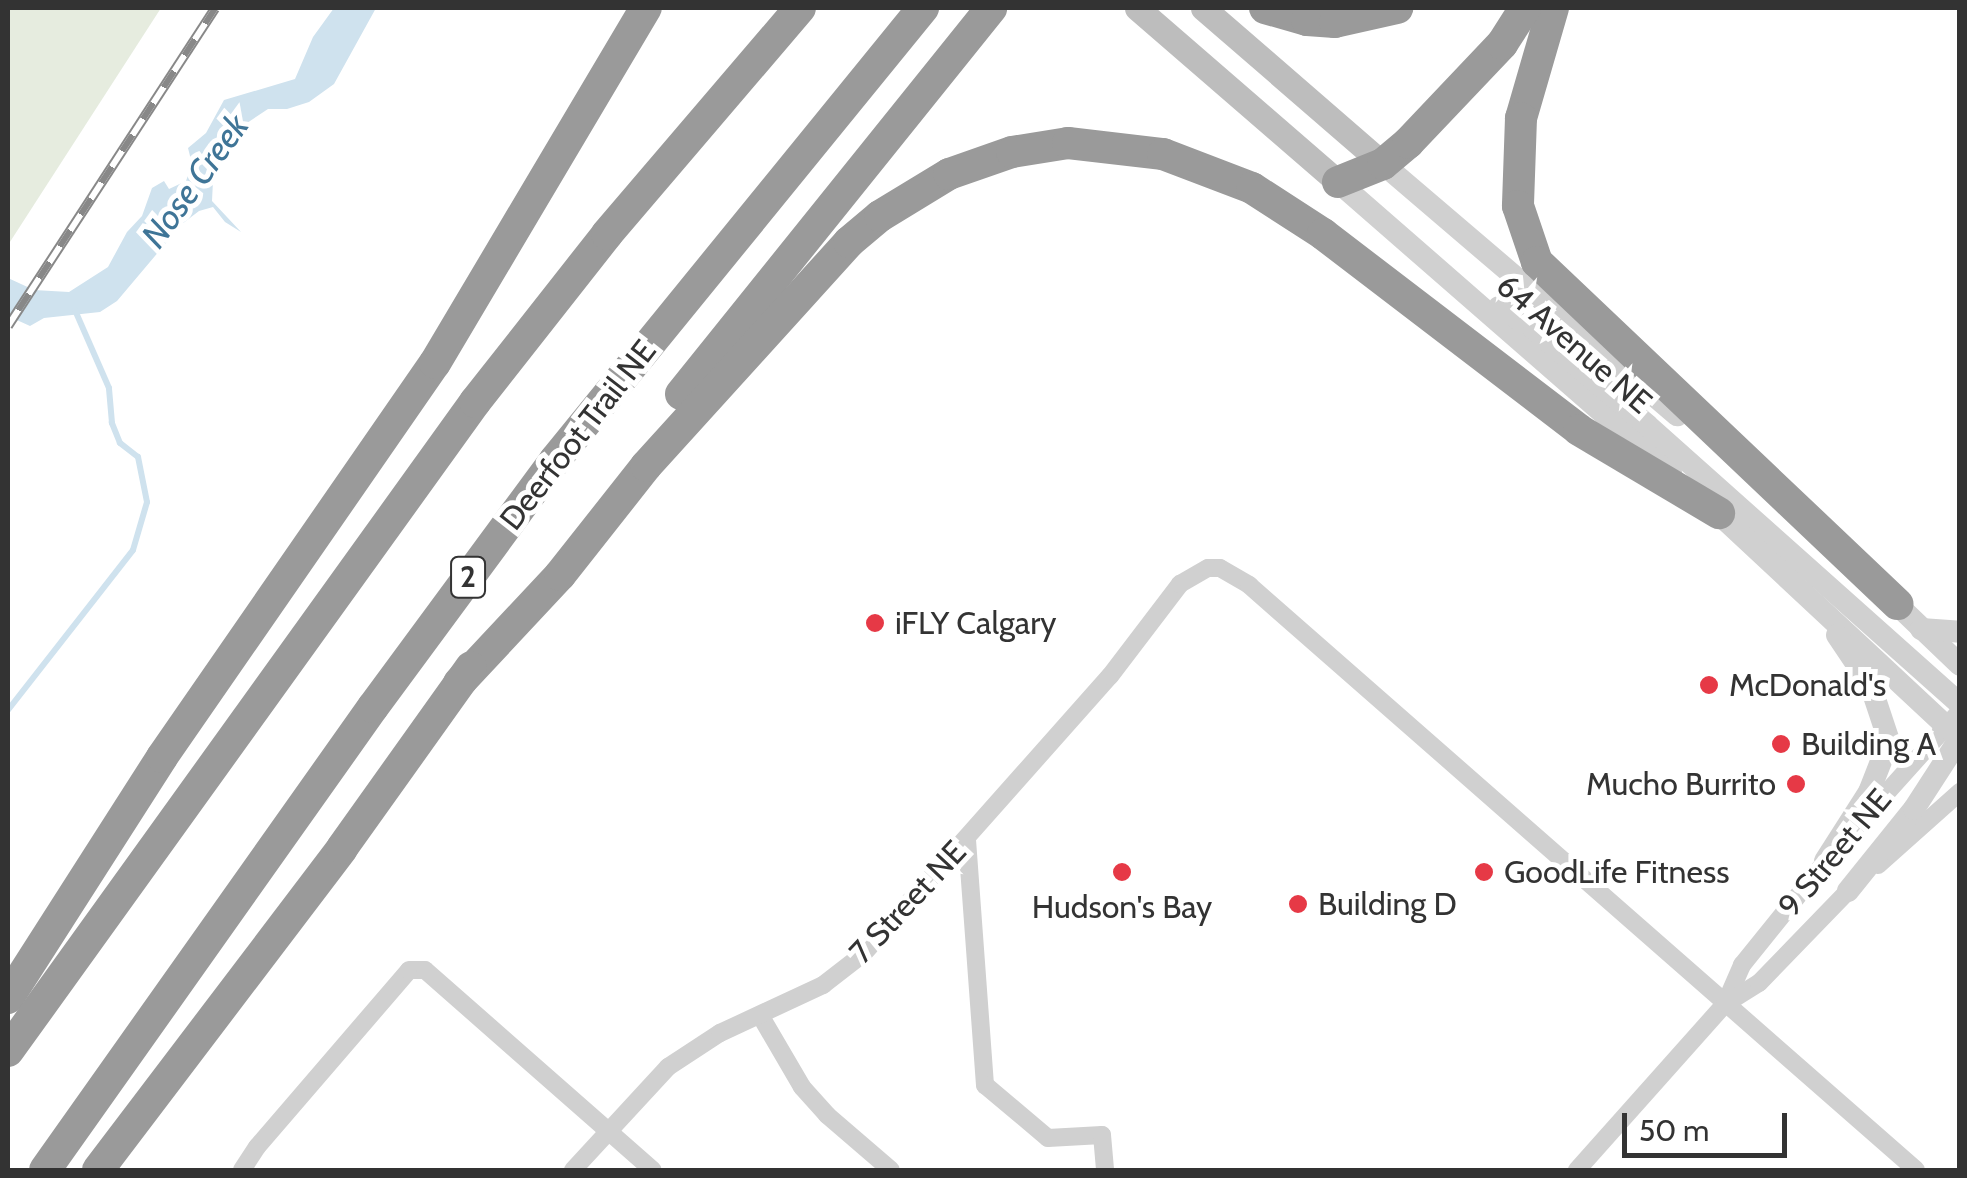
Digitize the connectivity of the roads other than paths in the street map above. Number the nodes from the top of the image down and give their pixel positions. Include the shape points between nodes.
1 (624, 8) edge
2 (646, 8) edge
3 (800, 8) edge
4 (923, 8) edge
5 (991, 8) edge
6 (1137, 8) edge
7 (1203, 8) edge
8 (1265, 8) edge
9 (1397, 8) edge
10 (1525, 8) edge
11 (1552, 8) edge
12 (564, 140) junction
13 (1383, 164) junction
14 (1338, 182) junction
15 (1436, 268) junction
16 (1719, 513) junction
17 (1810, 595) junction
18 (1897, 604) junction
19 (1921, 629) junction
20 (1960, 632) edge
21 (1960, 665) edge
22 (458, 683) junction
23 (1957, 726) edge
24 (1960, 792) edge
25 (967, 840) junction
26 (1826, 861) junction
27 (1848, 890) junction
28 (8, 998) edge
29 (1724, 1004) junction
30 (760, 1015) junction
31 (8, 1051) edge
32 (608, 1131) junction
33 (45, 1170) edge
34 (98, 1170) edge
35 (242, 1170) edge
36 (573, 1170) edge
37 (653, 1170) edge
38 (890, 1170) edge
39 (1105, 1170) edge
40 (1577, 1170) edge
41 (1916, 1170) edge

1 - 12 highway
2 - 12 highway
3 - 31 highway via 607,234 475,402
4 - 33 highway, Deerfoot Trail NE / 2 via 555,460
5 - 22 highway
6 - 14 main road, 64 Avenue NE
7 - 13 main road, 64 Avenue NE
8 - 9 highway via 1335,22
10 - 13 highway via 1462,89
11 - 18 highway via 1522,118 1518,206 1537,262
12 - 28 highway via 435,363 162,757
13 - 14 highway
13 - 18 street, 64 Avenue NE
14 - 15 street, 64 Avenue NE
15 - 16 street, 64 Avenue NE
15 - 23 street via 1534,329
16 - 17 street, 64 Avenue NE
16 - 22 highway via 1578,430 1323,234 1252,188 1163,154 1068,143 1012,152 949,174 849,242
17 - 23 street, 64 Avenue NE
17 - 26 street via 1870,684 1889,740 1869,792
18 - 19 street, 64 Avenue NE
19 - 20 street
19 - 21 street, 64 Avenue NE
22 - 34 highway
23 - 26 street, 9 Street NE
23 - 27 street via 1914,809
24 - 27 street, 9 Street NE
25 - 29 street, 7 Street NE via 1110,676 1169,596 1194,574 1220,568 1236,575
25 - 30 street, 7 Street NE via 852,963
25 - 39 street via 986,1085 1048,1138 1102,1135
26 - 29 street, 9 Street NE via 1742,965
27 - 29 street, 9 Street NE via 1759,983
29 - 40 street, 9 Street NE
29 - 41 street
30 - 32 street, 7 Street NE via 668,1066
30 - 38 street via 802,1087
32 - 35 street via 426,970 408,970
32 - 36 street, 7 Street NE
32 - 37 street

